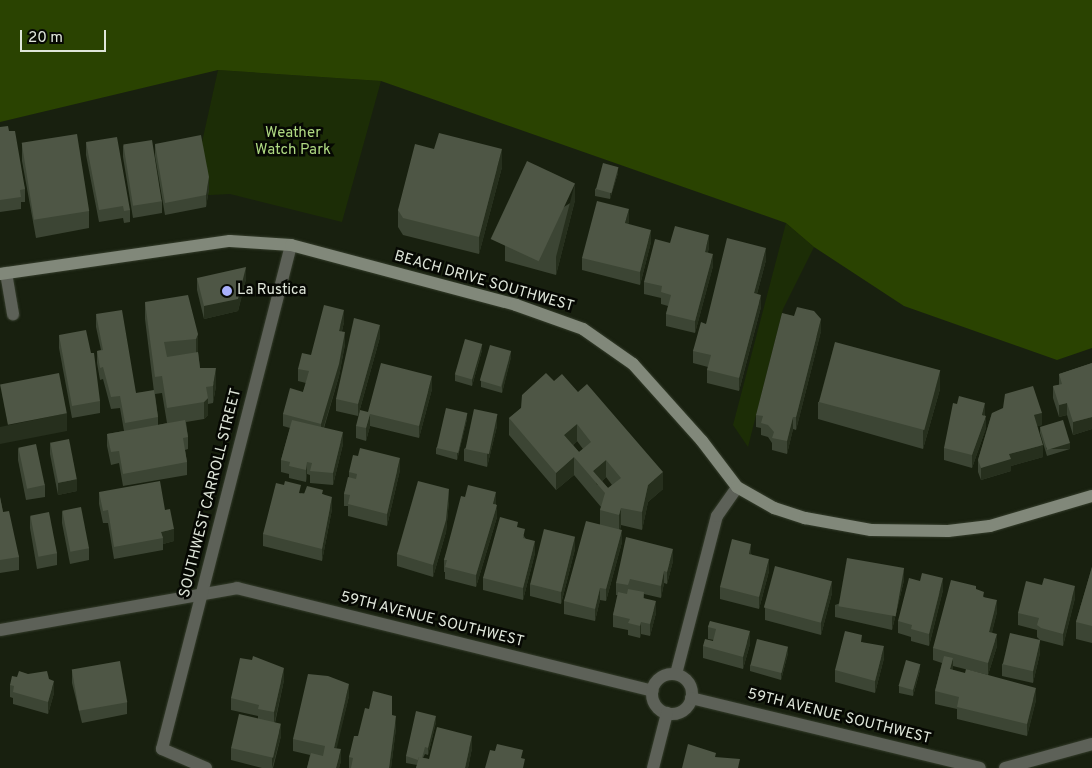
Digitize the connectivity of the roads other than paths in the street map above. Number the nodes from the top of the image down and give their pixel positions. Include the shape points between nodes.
1 (290, 245) junction
2 (3, 273) edge
3 (13, 314) dead end
4 (736, 487) junction
5 (1092, 496) edge
6 (203, 593) junction
7 (0, 630) edge
8 (676, 674) junction
9 (652, 691) junction
10 (691, 698) junction
11 (667, 713) junction
12 (1092, 744) edge
13 (206, 768) edge
14 (653, 768) edge
15 (980, 768) edge
16 (1006, 768) edge

1 - 2 main road, BEACH DRIVE SOUTHWEST via 230,241
1 - 4 main road, BEACH DRIVE SOUTHWEST via 516,305 583,329 634,364 702,441
1 - 6 street, SOUTHWEST CARROLL STREET
2 - 3 street
4 - 5 main road, BEACH DRIVE SOUTHWEST via 782,510 871,530 948,531 990,526
4 - 8 street via 717,516
6 - 7 street, 59TH AVENUE SOUTHWEST
6 - 9 street, 59TH AVENUE SOUTHWEST via 237,588
6 - 13 street, SOUTHWEST CARROLL STREET via 162,749
8 - 9 street via 660,678
8 - 10 street via 691,687
9 - 11 street via 656,706
10 - 11 street via 683,710
10 - 15 street, 59TH AVENUE SOUTHWEST
11 - 14 street
12 - 16 street

